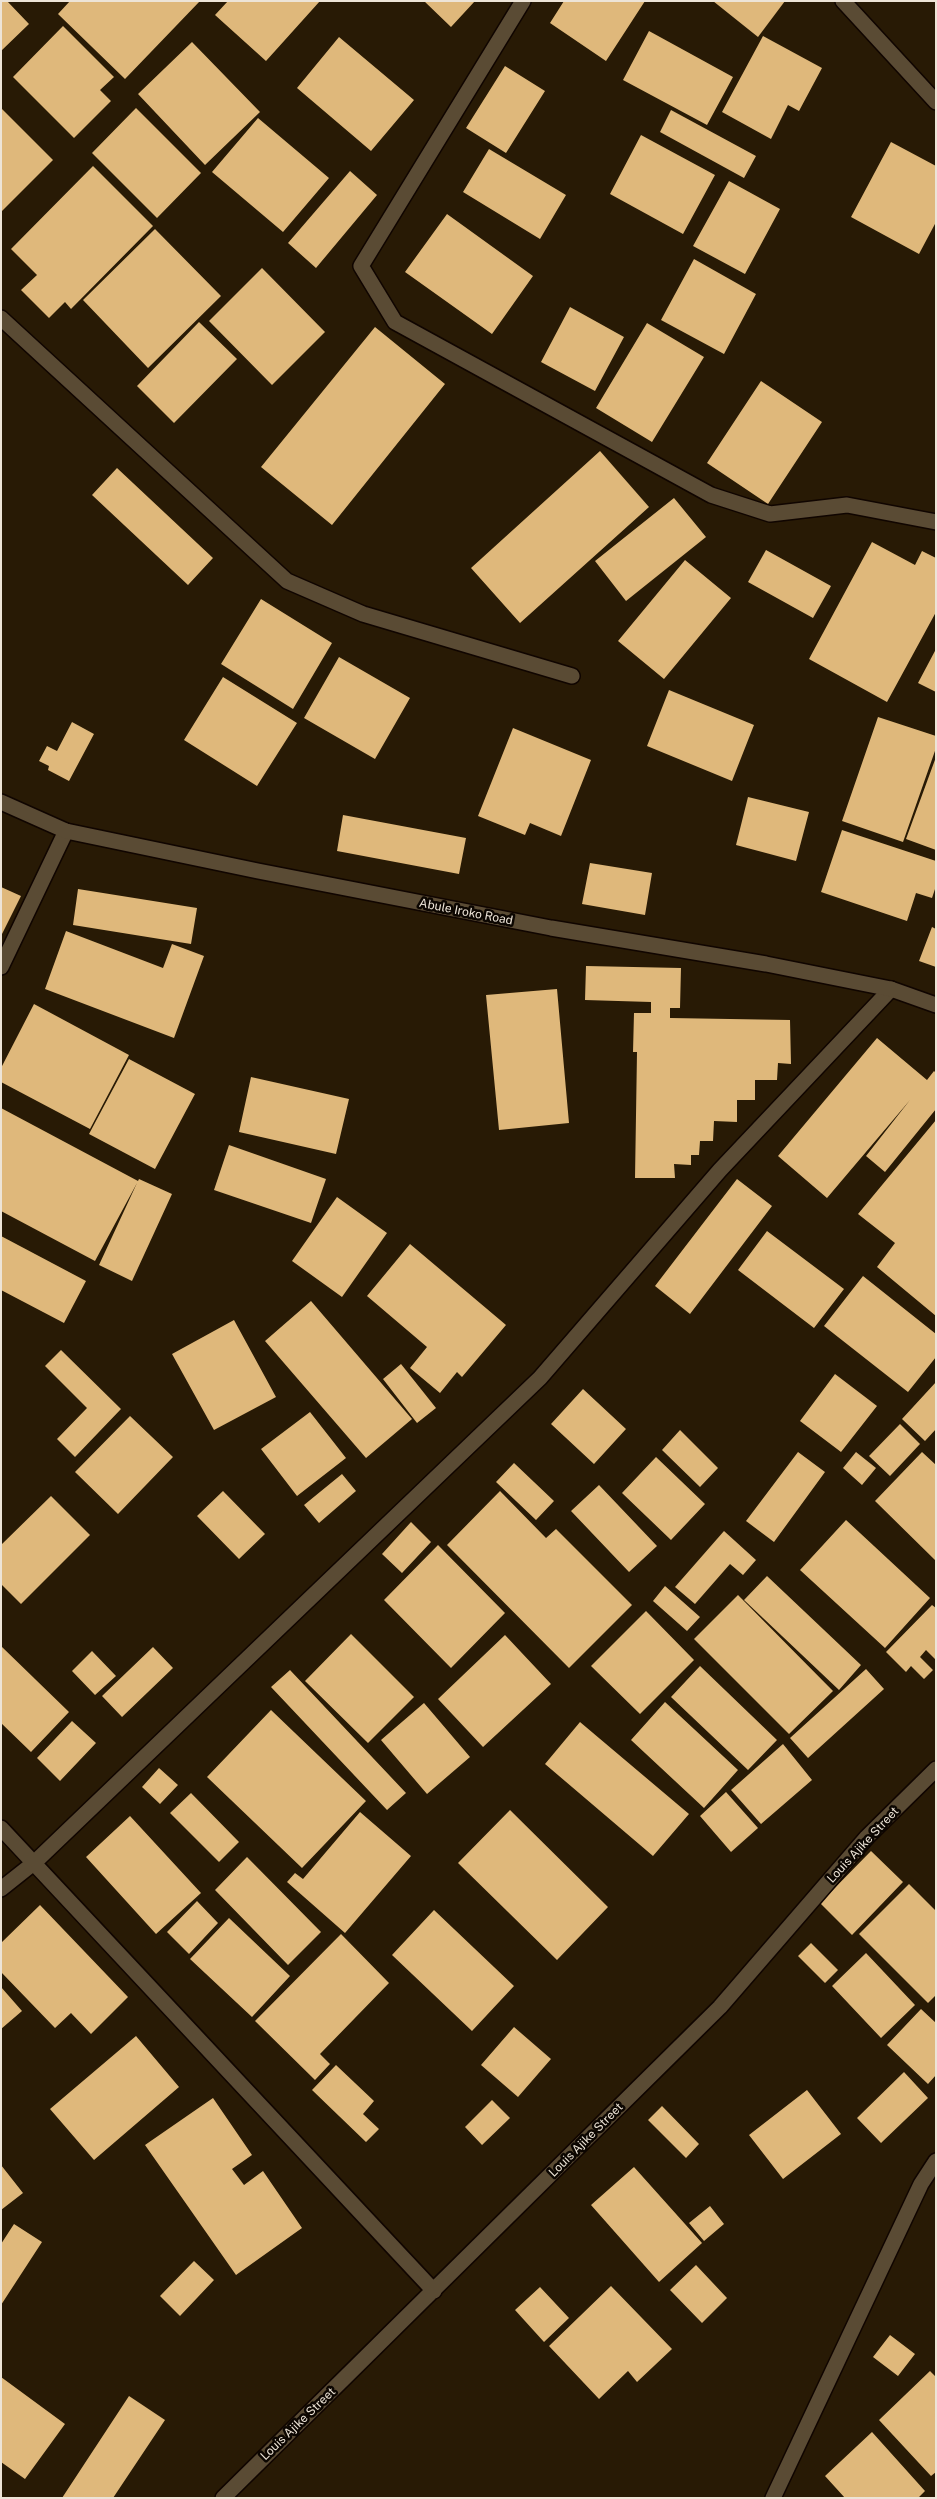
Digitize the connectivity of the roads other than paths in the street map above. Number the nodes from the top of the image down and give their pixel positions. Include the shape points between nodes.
1 (523, 1) edge
2 (843, 1) edge
3 (936, 102) edge
4 (1, 318) edge
5 (936, 522) edge
6 (572, 676) dead end
7 (1, 802) edge
8 (66, 831) junction
9 (1, 967) edge
10 (891, 989) junction
11 (936, 1005) edge
12 (936, 1769) edge
13 (1, 1828) edge
14 (36, 1862) junction
15 (1, 1889) edge
16 (936, 2161) edge
17 (434, 2291) junction
18 (223, 2498) edge
19 (773, 2498) edge

1 - 5 street via 361,266 395,322 711,495 770,514 847,505
2 - 3 street
4 - 6 street via 287,581 363,614
7 - 8 street, Abule Iroko Road
8 - 9 street
8 - 10 street, Abule Iroko Road via 551,928 766,964
10 - 11 street, Abule Iroko Road
10 - 14 street via 720,1170 540,1378
12 - 17 street, Louis Ajike Street via 867,1837 720,2007
13 - 14 street
14 - 15 street
14 - 17 street
16 - 19 street via 922,2184
17 - 18 street, Louis Ajike Street

